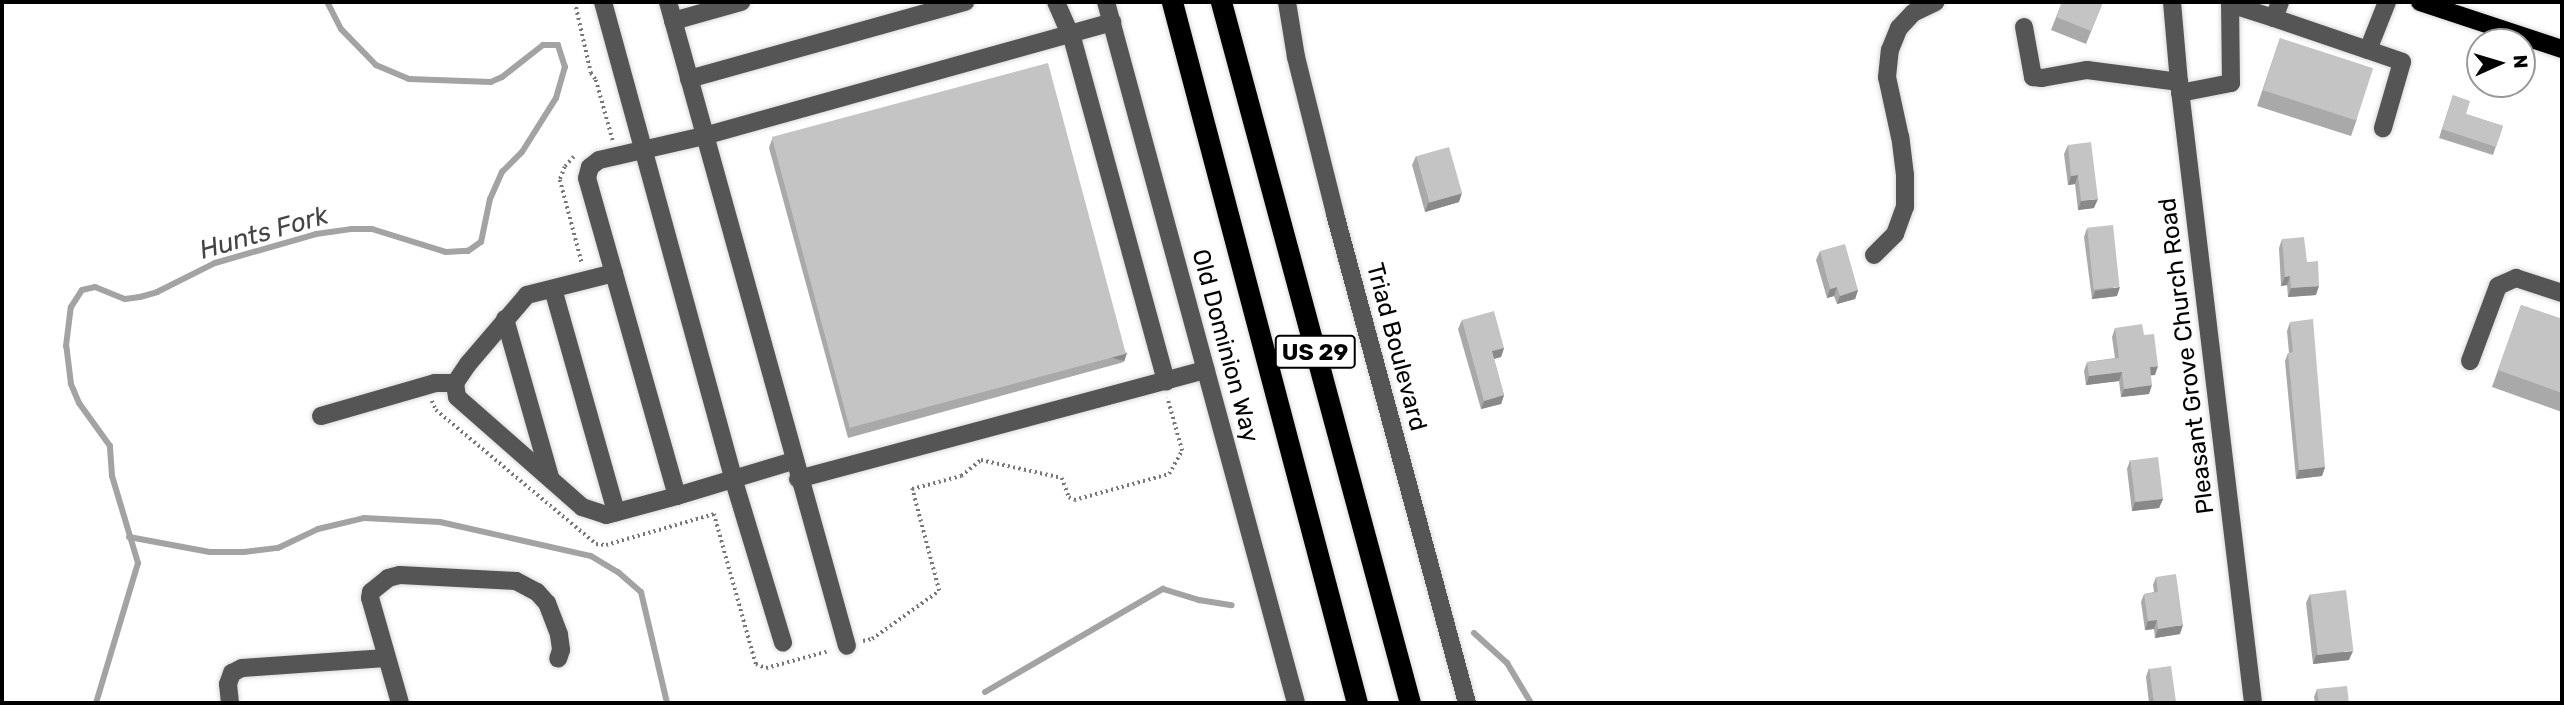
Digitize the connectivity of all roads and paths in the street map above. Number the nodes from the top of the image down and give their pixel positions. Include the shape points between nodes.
1 (575, 2) edge
2 (603, 2) edge
3 (668, 2) edge
4 (741, 2) edge
5 (965, 2) edge
6 (1056, 2) edge
7 (1106, 2) edge
8 (1157, 2) edge
9 (1172, 2) edge
10 (1221, 2) edge
11 (1287, 2) edge
12 (1936, 2) edge
13 (2172, 2) edge
14 (2387, 2) edge
15 (2420, 2) edge
16 (2455, 7) edge
17 (2277, 10) edge
18 (673, 21) junction
19 (1112, 22) junction
20 (2024, 27) dead end
21 (1068, 34) junction
22 (2562, 48) edge
23 (2368, 50) junction
24 (689, 79) junction
25 (2180, 87) junction
26 (2383, 128) dead end
27 (704, 136) junction
28 (602, 145) dead end
29 (643, 150) junction
30 (582, 152) dead end
31 (1213, 159) junction
32 (1874, 255) dead end
33 (570, 266) dead end
34 (614, 273) junction
35 (553, 289) junction
36 (2562, 293) edge
37 (505, 319) junction
38 (2470, 362) dead end
39 (1206, 370) junction
40 (1166, 382) junction
41 (455, 383) junction
42 (321, 416) dead end
43 (793, 461) junction
44 (550, 478) junction
45 (733, 478) junction
46 (798, 479) junction
47 (677, 496) junction
48 (616, 512) junction
49 (783, 642) dead end
50 (846, 646) dead end
51 (386, 658) junction
52 (558, 659) dead end
53 (230, 703) edge
54 (400, 703) edge
55 (1296, 703) edge
56 (1357, 703) edge
57 (1409, 703) edge
58 (1467, 703) edge
59 (2253, 703) edge

1 - 28 path via 613,141
2 - 29 street
3 - 18 street
4 - 18 street
5 - 24 street
6 - 21 street
7 - 19 street, Old Dominion Way
8 - 31 highway
9 - 31 highway, US 29
10 - 57 highway, US 29
11 - 58 street, Triad Boulevard via 1335,214
12 - 32 street via 1913,13 1899,28 1890,50 1886,77 1900,137 1905,207 1895,233
13 - 25 street, Pleasant Grove Church Road
14 - 23 street
15 - 16 main road
16 - 22 main road
17 - 23 street
17 - 25 street via 2230,4 2231,83
18 - 24 street
19 - 21 street
19 - 39 street, Old Dominion Way
20 - 25 street via 2032,77 2087,70
21 - 27 street
21 - 40 street
23 - 26 street via 2402,62
24 - 27 street
25 - 59 street, Pleasant Grove Church Road
27 - 29 street
27 - 43 street
29 - 34 street via 599,160 590,167 587,178
29 - 45 street
30 - 33 path via 565,167 560,180 583,262
31 - 56 highway, US 29
34 - 35 street
34 - 47 street
35 - 37 street via 527,295
35 - 48 street
36 - 38 street via 2516,278 2498,286
37 - 41 street
37 - 44 street
39 - 40 street
39 - 55 street, Old Dominion Way
40 - 46 street
41 - 42 street via 435,383
41 - 44 street via 457,397
43 - 45 street
43 - 46 street
44 - 48 street via 582,507 606,515
45 - 47 street
45 - 49 street
46 - 50 street
47 - 48 street
51 - 52 street via 371,592 400,575 502,579 537,592 555,619 561,650
51 - 53 street via 243,668 232,673
51 - 54 street

